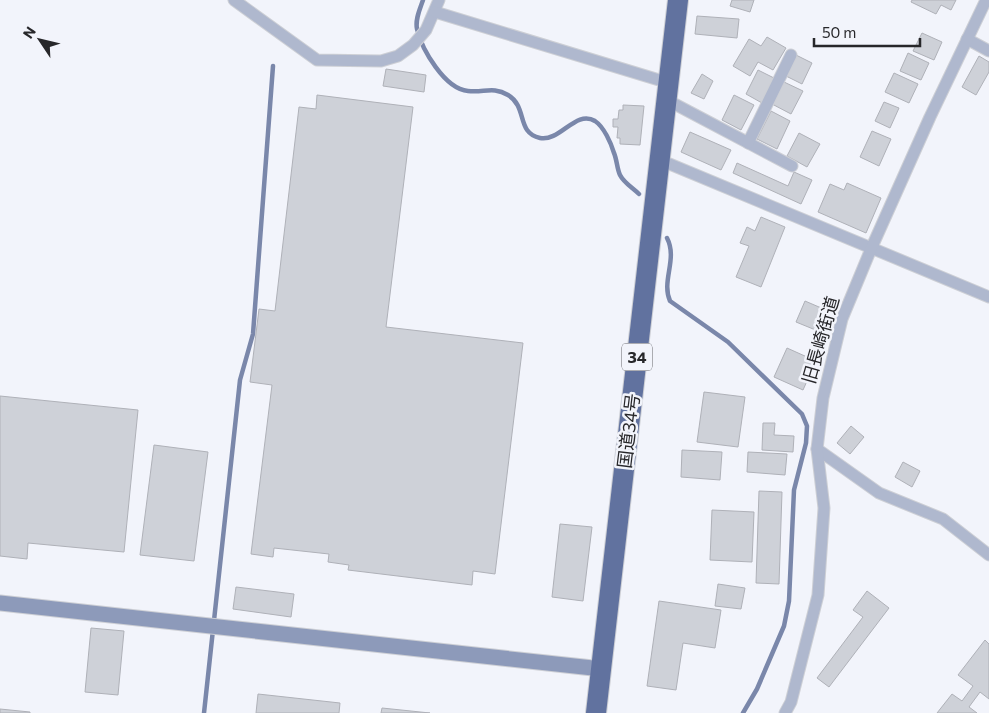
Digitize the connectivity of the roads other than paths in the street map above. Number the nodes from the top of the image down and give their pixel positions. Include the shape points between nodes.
1 (234, 0) edge
2 (439, 0) edge
3 (678, 0) edge
4 (986, 0) edge
5 (435, 12) junction
6 (967, 39) junction
7 (989, 51) edge
8 (791, 55) dead end
9 (668, 92) junction
10 (748, 143) junction
11 (660, 160) junction
12 (792, 166) dead end
13 (871, 249) junction
14 (989, 296) edge
15 (817, 449) junction
16 (989, 555) edge
17 (0, 603) edge
18 (602, 669) junction
19 (596, 713) edge
20 (785, 713) edge

1 - 5 street via 317,60 381,60 398,56 426,30
2 - 5 street
3 - 9 highway, 国道34号 / 34
4 - 6 street, 旧長崎街道
5 - 9 street
6 - 7 street
6 - 13 street, 旧長崎街道
8 - 10 street
9 - 10 street
9 - 11 highway, 国道34号 / 34
10 - 12 street
11 - 13 street
11 - 18 highway, 国道34号 / 34
13 - 14 street
13 - 15 street, 旧長崎街道 via 842,319 823,398
15 - 16 street via 879,493 943,519
15 - 20 street, 旧長崎街道 via 824,508 818,595 791,702
17 - 18 street
18 - 19 highway, 国道34号 / 34

